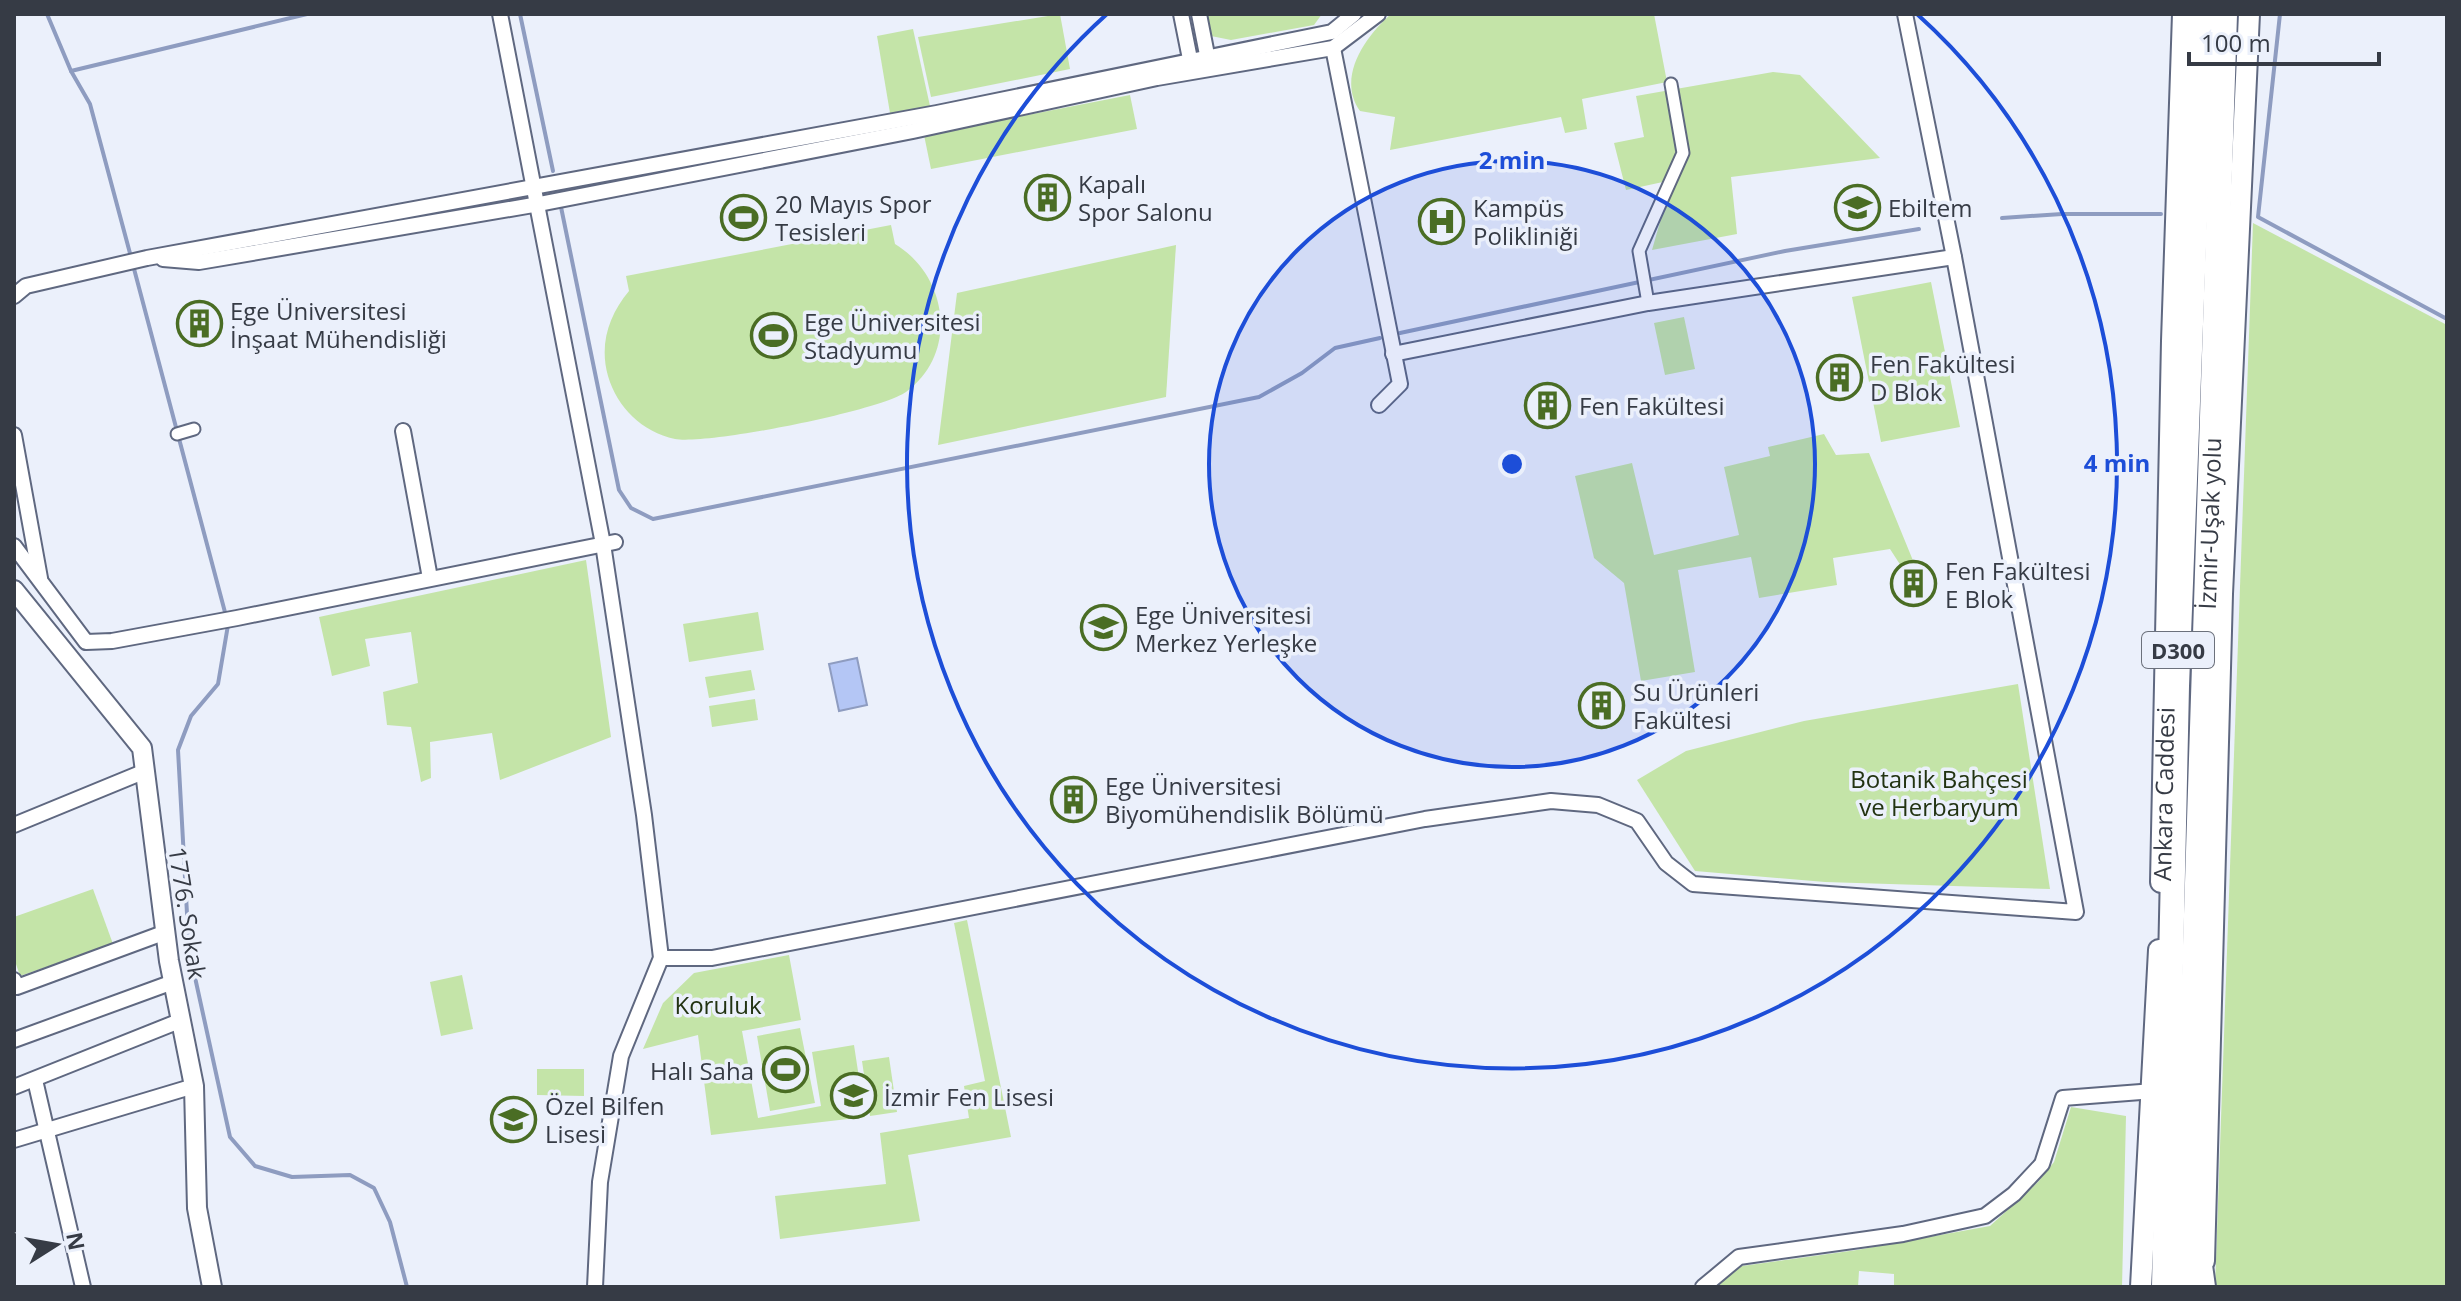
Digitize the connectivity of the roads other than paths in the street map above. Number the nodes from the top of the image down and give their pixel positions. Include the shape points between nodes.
1 (500, 14) edge
2 (1181, 14) edge
3 (1199, 14) edge
4 (1354, 14) edge
5 (1378, 14) edge
6 (1905, 14) edge
7 (2183, 14) edge
8 (2203, 14) edge
9 (2225, 14) edge
10 (2249, 14) edge
11 (1331, 42) junction
12 (1208, 63) junction
13 (1191, 66) junction
14 (1671, 84) dead end
15 (912, 125) junction
16 (535, 185) junction
17 (539, 204) junction
18 (351, 229) junction
19 (1954, 257) junction
20 (14, 296) edge
21 (1648, 303) junction
22 (1393, 354) junction
23 (1379, 405) dead end
24 (194, 429) dead end
25 (403, 431) dead end
26 (177, 434) dead end
27 (14, 435) edge
28 (609, 543) junction
29 (14, 546) edge
30 (40, 578) junction
31 (430, 578) junction
32 (14, 590) edge
33 (2222, 594) junction
34 (22, 611) edge
35 (2166, 617) junction
36 (2177, 686) junction
37 (2202, 707) junction
38 (143, 772) junction
39 (14, 825) edge
40 (166, 932) junction
41 (661, 958) junction
42 (14, 980) edge
43 (173, 982) junction
44 (182, 1020) junction
45 (14, 1040) edge
46 (35, 1080) junction
47 (194, 1086) junction
48 (14, 1087) edge
49 (2154, 1091) junction
50 (49, 1132) junction
51 (14, 1140) edge
52 (2187, 1178) junction
53 (83, 1287) edge
54 (212, 1287) edge
55 (595, 1287) edge
56 (1703, 1287) edge
57 (2164, 1287) edge
58 (2203, 1287) edge

1 - 16 street
2 - 13 street
3 - 12 street
4 - 11 street
5 - 11 street
6 - 19 street
7 - 35 main road, Ankara Caddesi
8 - 36 highway, Ankara Caddesi / D300
9 - 37 highway, İzmir-Uşak yolu / D300
10 - 33 main road
11 - 12 street
11 - 22 street
12 - 13 street
13 - 15 street
14 - 21 street via 1683,153 1639,251
15 - 16 street
15 - 17 street
16 - 17 street
16 - 18 street
17 - 18 street
17 - 28 street
18 - 20 street via 199,262 138,260 26,286
19 - 21 street
19 - 41 street via 2076,912 1693,884 1666,863 1637,821 1598,805 1551,801 1425,819 712,958
21 - 22 street
22 - 23 street via 1400,384
24 - 26 street
25 - 31 street
27 - 30 street
28 - 31 street
28 - 41 street
29 - 30 street
30 - 31 street via 86,642 229,620
32 - 34 street, 1776. Sokak
33 - 37 highway
33 - 58 main road
34 - 38 street, 1776. Sokak via 142,748
35 - 36 highway
35 - 49 main road, Ankara Caddesi
36 - 57 highway, Ankara Caddesi / D300
37 - 52 highway, İzmir-Uşak yolu / D300
38 - 39 street
38 - 40 street, 1776. Sokak
40 - 42 street via 17,987
40 - 43 street, 1776. Sokak
41 - 55 street via 621,1056 600,1182
43 - 44 street, 1776. Sokak
43 - 45 street
44 - 46 street
44 - 47 street, 1776. Sokak
46 - 48 street
46 - 50 street
47 - 50 street
47 - 54 street, 1776. Sokak via 197,1208
49 - 56 street via 2063,1098 2042,1164 1985,1216 1739,1257
49 - 57 main road, Ankara Caddesi
50 - 51 street
50 - 53 street
52 - 57 highway, D300
52 - 58 highway

